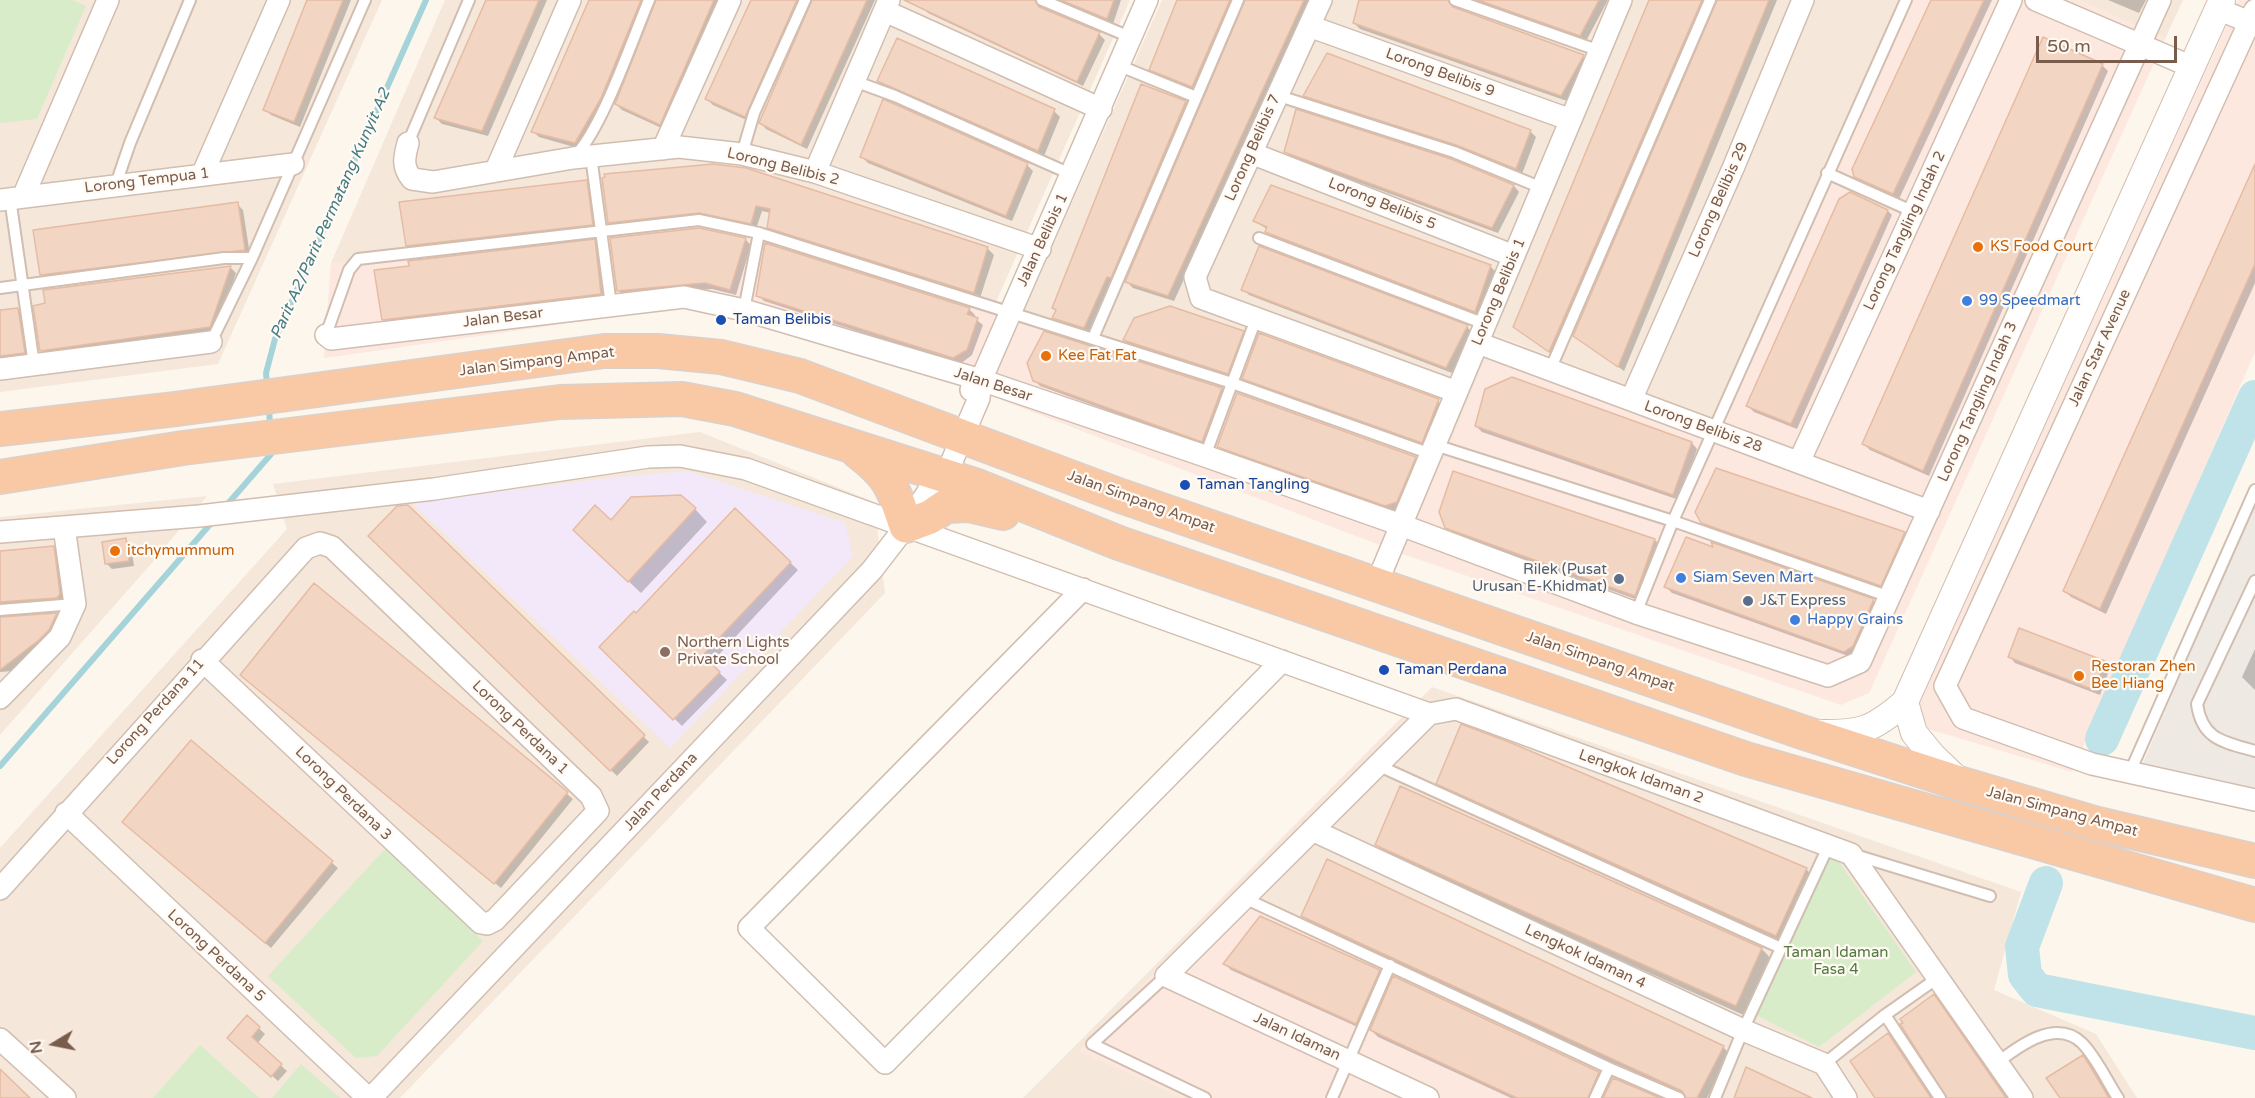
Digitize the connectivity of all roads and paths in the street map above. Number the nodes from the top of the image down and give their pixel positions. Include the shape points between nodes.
1 (108, 0) edge
2 (190, 0) edge
3 (279, 0) edge
4 (365, 0) edge
5 (469, 0) edge
6 (570, 0) edge
7 (649, 0) edge
8 (730, 0) edge
9 (805, 0) edge
10 (1042, 0) edge
11 (1148, 0) edge
12 (1238, 0) edge
13 (1321, 0) edge
14 (1455, 0) edge
15 (1621, 0) edge
16 (1710, 0) edge
17 (1803, 0) edge
18 (1906, 0) edge
19 (2011, 0) edge
20 (2036, 0) edge
21 (2160, 0) edge
22 (2220, 4) edge
23 (887, 5) edge
24 (2252, 16) edge
25 (1309, 26) junction
26 (1130, 37) junction
27 (2140, 45) junction
28 (1600, 51) junction
29 (1120, 66) junction
30 (2192, 67) junction
31 (854, 81) junction
32 (1276, 95) junction
33 (1196, 97) junction
34 (1101, 109) junction
35 (1571, 120) junction
36 (408, 143) joint
37 (663, 149) junction
38 (1251, 153) junction
39 (742, 154) junction
40 (582, 157) junction
41 (293, 164) junction
42 (496, 170) junction
43 (815, 172) junction
44 (203, 173) junction
45 (1827, 173) junction
46 (1073, 175) junction
47 (116, 184) junction
48 (1542, 188) junction
49 (11, 198) edge
50 (1914, 212) junction
51 (601, 232) junction
52 (759, 233) junction
53 (1259, 238) dead end
54 (1040, 249) junction
55 (1514, 256) junction
56 (252, 258) junction
57 (23, 285) junction
58 (0, 288) edge
59 (611, 305) junction
60 (744, 310) junction
61 (1009, 312) junction
62 (1256, 319) junction
63 (1481, 333) junction
64 (326, 335) joint
65 (1093, 338) junction
66 (211, 342) joint
67 (2059, 362) junction
68 (34, 365) junction
69 (0, 369) edge
70 (1550, 370) junction
71 (2087, 376) junction
72 (981, 380) junction
73 (1232, 383) junction
74 (1457, 392) junction
75 (1631, 400) junction
76 (0, 429) edge
77 (1713, 430) junction
78 (956, 434) junction
79 (850, 445) junction
80 (1433, 449) junction
81 (1205, 456) junction
82 (1799, 462) junction
83 (938, 476) junction
84 (0, 477) edge
85 (2255, 490) edge
86 (1929, 511) junction
87 (1673, 521) junction
88 (1401, 525) junction
89 (906, 526) junction
90 (64, 527) junction
91 (0, 532) edge
92 (320, 543) joint
93 (1119, 543) junction
94 (2255, 581) edge
95 (1376, 585) junction
96 (1083, 589) junction
97 (1890, 597) junction
98 (75, 604) junction
99 (0, 610) edge
100 (1636, 614) junction
101 (202, 660) junction
102 (1282, 661) junction
103 (1860, 662) joint
104 (10, 677) edge
105 (0, 698) edge
106 (1905, 702) junction
107 (1429, 714) junction
108 (1802, 732) junction
109 (2255, 751) edge
110 (1377, 765) junction
111 (2130, 772) junction
112 (1962, 784) junction
113 (2255, 800) edge
114 (66, 813) junction
115 (1312, 830) junction
116 (1828, 847) junction
117 (1851, 854) junction
118 (2255, 861) edge
119 (0, 889) edge
120 (1990, 896) dead end
121 (1244, 898) junction
122 (2255, 905) edge
123 (487, 924) joint
124 (1781, 948) junction
125 (1390, 965) junction
126 (1166, 976) junction
127 (1939, 977) junction
128 (1885, 1015) junction
129 (1743, 1030) junction
130 (0, 1040) edge
131 (1349, 1062) junction
132 (1998, 1062) junction
133 (1824, 1064) junction
134 (1609, 1068) junction
135 (65, 1098) edge
136 (369, 1098) edge
137 (1205, 1098) edge
138 (1332, 1098) edge
139 (1428, 1098) edge
140 (1595, 1098) edge
141 (1679, 1098) edge
142 (1715, 1098) edge
143 (1846, 1098) edge
144 (1940, 1098) edge
145 (2022, 1098) edge
146 (2118, 1098) edge

1 - 49 street
2 - 47 lane
3 - 44 street
4 - 41 lane
5 - 36 lane
6 - 42 street
7 - 40 lane
8 - 37 street
9 - 39 lane via 754,113
10 - 26 lane
11 - 26 street, Jalan Belibis 1
12 - 33 lane
13 - 25 street, Lorong Belibis 7
14 - 28 lane
15 - 28 street, Lorong Belibis 1
16 - 70 lane
17 - 75 street, Lorong Belibis 29
18 - 45 lane
19 - 50 street, Lorong Tangling Indah 2
20 - 27 street
21 - 27 street, Lorong Tangling Indah 3
22 - 24 street
22 - 30 street
23 - 31 street
23 - 34 street
24 - 71 street, Jalan Star Avenue
25 - 32 street, Lorong Belibis 7
25 - 35 street, Lorong Belibis 9
26 - 29 street, Jalan Belibis 1
27 - 30 street
27 - 86 street, Lorong Tangling Indah 3
28 - 35 street, Lorong Belibis 1
29 - 33 lane
29 - 34 street, Jalan Belibis 1
30 - 67 street
31 - 43 street
31 - 46 lane
32 - 38 street, Lorong Belibis 7
32 - 48 lane via 1454,152
33 - 65 lane
34 - 46 street, Jalan Belibis 1
35 - 48 street, Lorong Belibis 1
36 - 42 street, Lorong Belibis 2 via 405,170 412,179 433,182
37 - 39 street, Lorong Belibis 2 via 679,147
37 - 40 street, Lorong Belibis 2
38 - 55 street, Lorong Belibis 5
38 - 62 street, Lorong Belibis 7 via 1195,278 1201,298
39 - 43 street, Lorong Belibis 2
40 - 42 street, Lorong Belibis 2
40 - 51 lane
41 - 44 street, Lorong Tempua 1
41 - 56 lane
43 - 54 street, Lorong Belibis 2
44 - 47 street, Lorong Tempua 1
45 - 50 lane
45 - 77 lane
46 - 54 street, Jalan Belibis 1
47 - 49 street, Lorong Tempua 1
48 - 55 street, Lorong Belibis 1
49 - 57 lane
50 - 82 street, Lorong Tangling Indah 2
51 - 52 lane via 699,220
51 - 59 lane
51 - 64 lane via 358,259 349,270
52 - 60 lane
52 - 61 lane
53 - 63 lane
54 - 61 street, Jalan Belibis 1
55 - 63 street, Lorong Belibis 1
56 - 57 lane via 224,258
56 - 66 lane
57 - 58 lane
57 - 68 lane
59 - 60 street, Jalan Besar via 684,297
59 - 64 street, Jalan Besar via 332,339
60 - 72 street, Jalan Besar
61 - 65 lane
61 - 72 street, Jalan Belibis 1
62 - 73 lane
62 - 74 street
63 - 70 street, Lorong Belibis 28
63 - 74 street, Lorong Belibis 1
65 - 73 lane
66 - 68 street
67 - 71 street
67 - 106 street
68 - 69 street
70 - 75 street, Lorong Belibis 28
71 - 111 street, Jalan Star Avenue via 1945,686 1963,718 2092,764
72 - 78 street, Jalan Belibis 1 via 969,392
72 - 81 street, Jalan Besar
73 - 80 lane
73 - 81 lane
74 - 80 street, Lorong Belibis 1
75 - 77 street, Lorong Belibis 28
76 - 78 highway, Jalan Simpang Ampat via 176,410 604,351 658,351 721,357 800,376
77 - 82 street, Lorong Belibis 28
77 - 87 lane
78 - 83 street, Jalan Belibis 1 via 938,461
78 - 95 highway, Jalan Simpang Ampat
79 - 83 highway
79 - 84 highway via 735,409 682,399 560,402 183,448
79 - 89 highway via 882,471 893,487
80 - 87 lane
80 - 88 street, Lorong Belibis 1
81 - 88 street, Jalan Besar
82 - 86 street, Lorong Belibis 28
83 - 89 street, Jalan Perdana
83 - 93 highway via 977,486
85 - 111 lane
86 - 97 street, Lorong Tangling Indah 3
87 - 97 lane
87 - 100 lane
88 - 95 street, Lorong Belibis 1
88 - 100 street, Jalan Besar
89 - 90 street via 746,469 680,456 648,457 434,489
89 - 93 highway via 930,518 946,506 969,505
89 - 96 street
89 - 136 street, Jalan Perdana via 872,570
90 - 91 street
90 - 98 street
92 - 101 street, Lorong Perdana 11 via 306,548
92 - 123 street, Lorong Perdana 1 via 332,547 597,803 598,811
93 - 122 highway via 1746,759
94 - 109 lane via 2197,704 2199,719 2209,734
95 - 108 highway, Jalan Simpang Ampat
96 - 102 street
96 - 102 street via 749,928 885,1063
97 - 103 street, Lorong Tangling Indah 3
98 - 99 lane
98 - 104 street via 60,637
100 - 103 street, Jalan Besar via 1828,676
101 - 114 street, Lorong Perdana 11
101 - 123 street, Lorong Perdana 3 via 473,917
102 - 107 street
104 - 105 street
106 - 108 street via 1871,728 1843,734
106 - 112 street via 1914,733
107 - 110 street
107 - 116 street, Lengkok Idaman 2 via 1455,709
108 - 112 highway, Jalan Simpang Ampat
110 - 115 street
110 - 124 lane
111 - 113 street
112 - 118 highway, Jalan Simpang Ampat via 2094,823
114 - 119 street, Lorong Perdana 11
114 - 136 street, Lorong Perdana 5
115 - 121 street
115 - 129 street, Lengkok Idaman 4
116 - 117 street, Lengkok Idaman 2
116 - 124 lane
117 - 120 lane, Lengkok Idaman 2
117 - 127 street
121 - 125 lane
121 - 126 street
124 - 129 lane
125 - 131 lane
125 - 134 lane
126 - 131 street, Jalan Idaman
126 - 137 lane via 1092,1044
127 - 128 lane
127 - 132 street
128 - 133 lane
128 - 144 lane
129 - 133 street, Lengkok Idaman 4
129 - 142 lane
130 - 135 street
131 - 138 lane
131 - 139 street, Jalan Idaman
132 - 145 street
132 - 146 lane via 2036,1037 2063,1034 2081,1042
133 - 143 street
134 - 140 lane
134 - 141 lane

